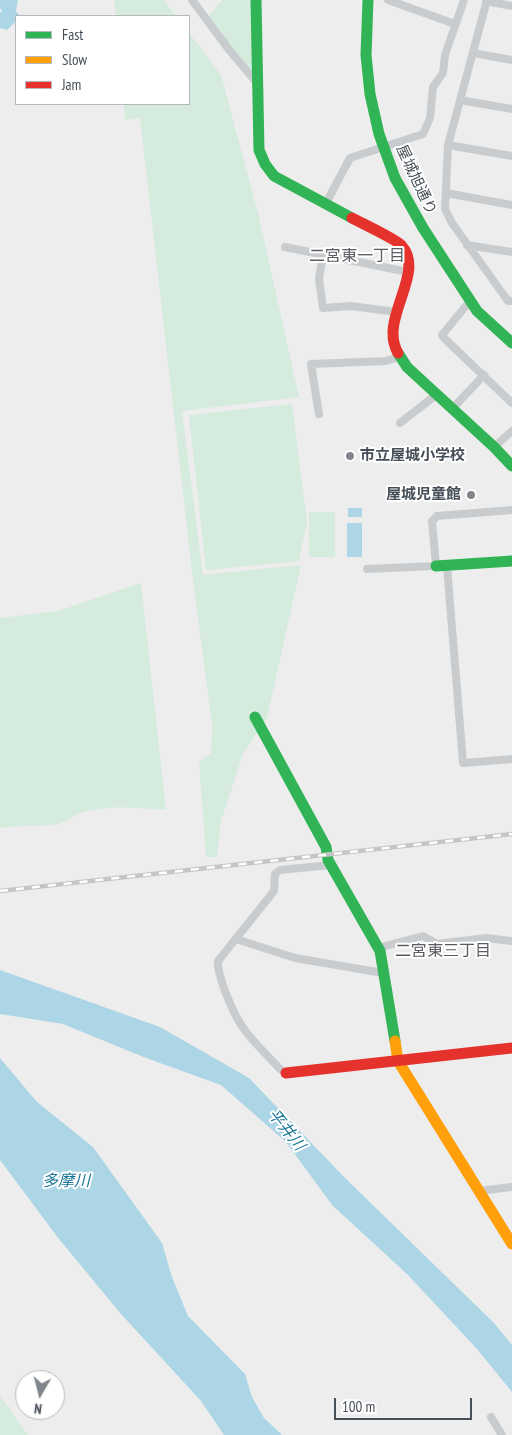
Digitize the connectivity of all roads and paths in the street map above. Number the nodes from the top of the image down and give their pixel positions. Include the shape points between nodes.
1 (192, 0) edge
2 (256, 0) edge
3 (368, 0) edge
4 (388, 0) edge
5 (464, 0) edge
6 (487, 1) edge
7 (512, 6) edge
8 (455, 24) junction
9 (472, 53) junction
10 (512, 60) edge
11 (257, 83) junction
12 (460, 100) junction
13 (512, 109) edge
14 (448, 145) junction
15 (384, 147) junction
16 (512, 156) edge
17 (446, 193) junction
18 (326, 203) junction
19 (512, 205) edge
20 (467, 245) junction
21 (285, 247) dead end
22 (512, 252) edge
23 (323, 254) junction
24 (408, 272) junction
25 (470, 301) junction
26 (512, 301) edge
27 (396, 312) junction
28 (512, 343) edge
29 (399, 358) junction
30 (484, 375) junction
31 (436, 395) junction
32 (512, 403) edge
33 (452, 409) junction
34 (318, 414) dead end
35 (400, 423) dead end
36 (512, 431) edge
37 (494, 448) junction
38 (512, 466) edge
39 (512, 510) edge
40 (512, 561) edge
41 (442, 566) junction
42 (367, 569) dead end
43 (255, 717) dead end
44 (512, 759) edge
45 (331, 865) junction
46 (236, 939) junction
47 (512, 941) edge
48 (378, 948) junction
49 (383, 973) junction
50 (512, 1048) edge
51 (398, 1061) junction
52 (286, 1073) joint
53 (512, 1187) edge
54 (479, 1191) junction
55 (512, 1244) edge
56 (491, 1416) dead end
57 (502, 1435) edge

1 - 11 street
2 - 11 street
3 - 15 street, 屋城旭通り via 368,73
4 - 8 street
5 - 8 street
6 - 7 street
6 - 9 street
8 - 15 street via 444,55 443,73 433,87 430,118 422,134
9 - 10 street
9 - 12 street
11 - 18 street via 262,161 274,176
12 - 13 street
12 - 14 street
14 - 16 street
14 - 17 street
15 - 18 street via 350,158
15 - 25 street, 屋城旭通り via 412,211
17 - 19 street
17 - 20 street via 448,217
18 - 24 street via 402,245 409,258
20 - 22 street
20 - 26 street
21 - 23 street
23 - 24 street
23 - 27 street via 319,279 323,308 351,306
24 - 27 street
25 - 28 street, 屋城旭通り
25 - 30 street via 442,335
27 - 29 street via 392,338
29 - 31 street
29 - 34 street via 311,364
30 - 32 street
30 - 33 street
31 - 33 street
31 - 35 street
33 - 37 street
36 - 37 street
37 - 38 street
39 - 41 street via 437,516 432,521
40 - 41 street
41 - 42 street
41 - 44 street via 462,763
43 - 45 street via 326,847
45 - 46 street via 280,870 275,874 274,891
45 - 48 street
46 - 49 street via 296,958
46 - 52 street via 218,961 225,991 243,1028
47 - 48 street via 486,938 437,944 423,936
48 - 49 street
49 - 51 street
50 - 51 street
51 - 52 street
51 - 54 street
53 - 54 street
54 - 55 street
56 - 57 street

